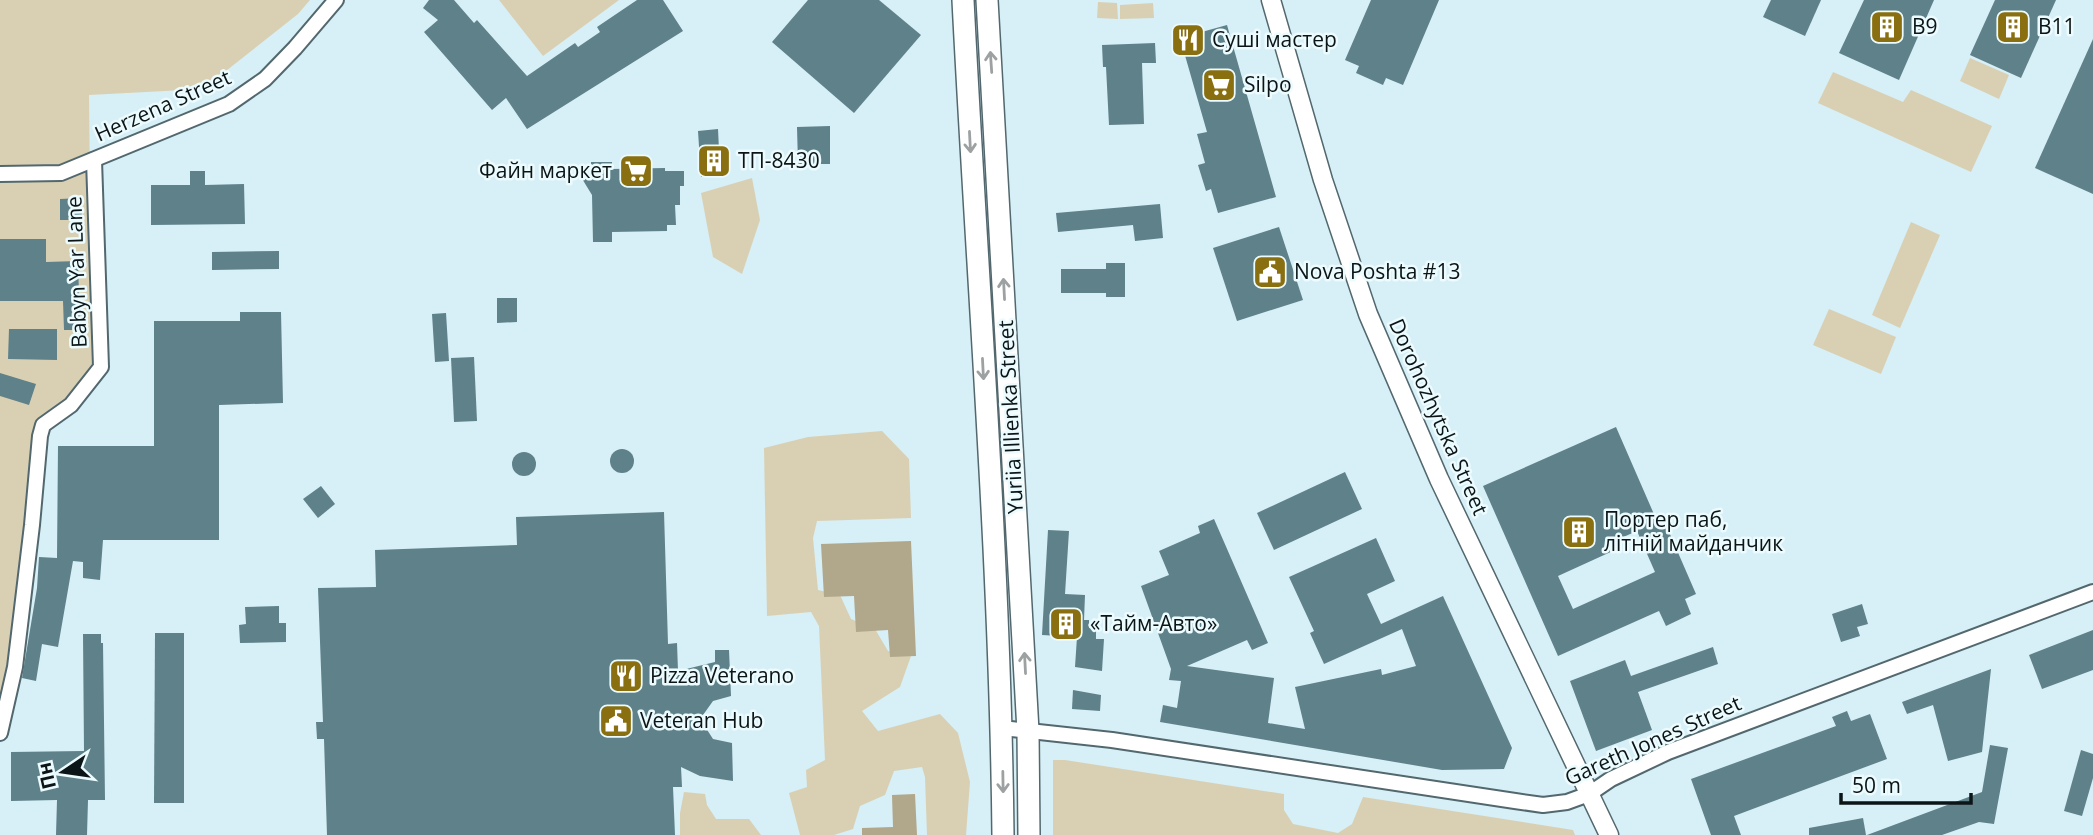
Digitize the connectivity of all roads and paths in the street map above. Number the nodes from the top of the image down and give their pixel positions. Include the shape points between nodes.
1 (336, 0) edge
2 (962, 0) edge
3 (987, 0) edge
4 (1271, 0) edge
5 (94, 160) junction
6 (0, 174) edge
7 (2093, 592) edge
8 (1002, 728) junction
9 (1028, 732) junction
10 (0, 733) edge
11 (1589, 794) junction
12 (1003, 835) edge
13 (1029, 835) edge
14 (1609, 835) edge

1 - 5 street, Herzena Street via 265,79 229,104
2 -> 8 main road, Yuriia Illienka Street
9 -> 3 main road, Yuriia Illienka Street
4 - 11 street, Dorohozhytska Street via 1368,314 1439,479
5 - 6 street, Herzena Street via 61,173
5 - 10 street, Babyn Yar Lane via 100,367 71,405 43,425 15,667
7 - 11 street, Gareth Jones Street via 1668,752
8 - 9 street, Gareth Jones Street
8 -> 12 main road, Yuriia Illienka Street
9 - 11 street, Gareth Jones Street via 1112,740 1534,803 1567,802
9 - 13 main road, Yuriia Illienka Street
11 - 14 street, Dorohozhytska Street

